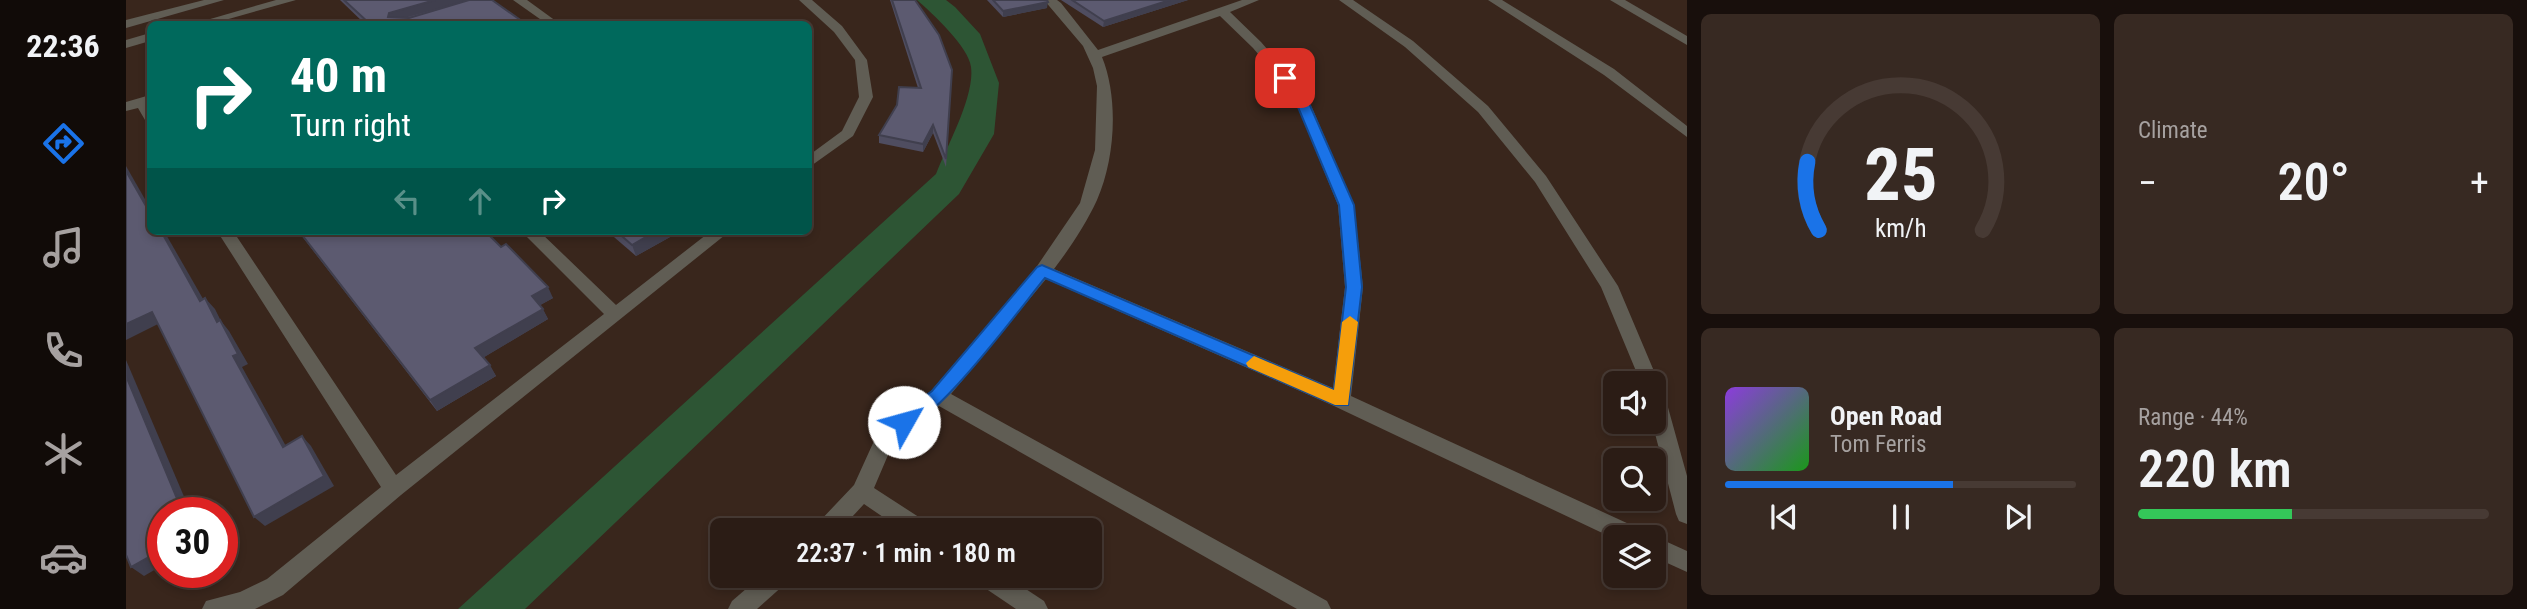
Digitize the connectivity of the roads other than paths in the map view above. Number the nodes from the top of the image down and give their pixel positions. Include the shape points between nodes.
1 (218, 0) edge
2 (290, 0) edge
3 (519, 0) edge
4 (805, 0) edge
5 (1050, 0) edge
6 (1253, 0) edge
7 (1345, 0) edge
8 (1494, 0) edge
9 (1616, 0) edge
10 (1222, 11) junction
11 (210, 21) edge
12 (550, 21) edge
13 (126, 24) edge
14 (147, 38) edge
15 (1687, 41) edge
16 (126, 44) edge
17 (1096, 55) junction
18 (146, 101) edge
19 (126, 107) edge
20 (1687, 133) edge
21 (812, 161) edge
22 (228, 235) edge
23 (533, 235) edge
24 (717, 235) edge
25 (1042, 271) junction
26 (616, 315) junction
27 (1645, 371) edge
28 (938, 396) junction
29 (1341, 400) junction
30 (1665, 434) edge
31 (394, 489) junction
32 (862, 491) junction
33 (1687, 514) edge
34 (837, 518) edge
35 (902, 518) edge
36 (1608, 525) edge
37 (1666, 552) edge
38 (1687, 562) edge
39 (764, 588) edge
40 (1005, 588) edge
41 (214, 609) edge
42 (740, 609) edge
43 (1036, 609) edge
44 (1319, 609) edge

1 - 13 street
2 - 11 street
3 - 12 street
4 - 21 street via 838,29 861,60 866,97 848,133
5 - 17 street
6 - 10 street
7 - 27 street via 1409,44 1483,109 1541,179 1609,286
8 - 20 street via 1609,72
9 - 15 street
10 - 17 street
10 - 29 street via 1298,94 1346,205 1354,287
14 - 16 street
17 - 25 street via 1105,147 1089,202
18 - 19 street
22 - 31 street
23 - 26 street
24 - 26 street
25 - 28 street
25 - 29 street
26 - 31 street
28 - 32 street via 886,436
28 - 44 street
29 - 36 street
30 - 33 street
31 - 41 street via 275,587 243,603
32 - 34 street
32 - 35 street
37 - 38 street
39 - 42 street
40 - 43 street

